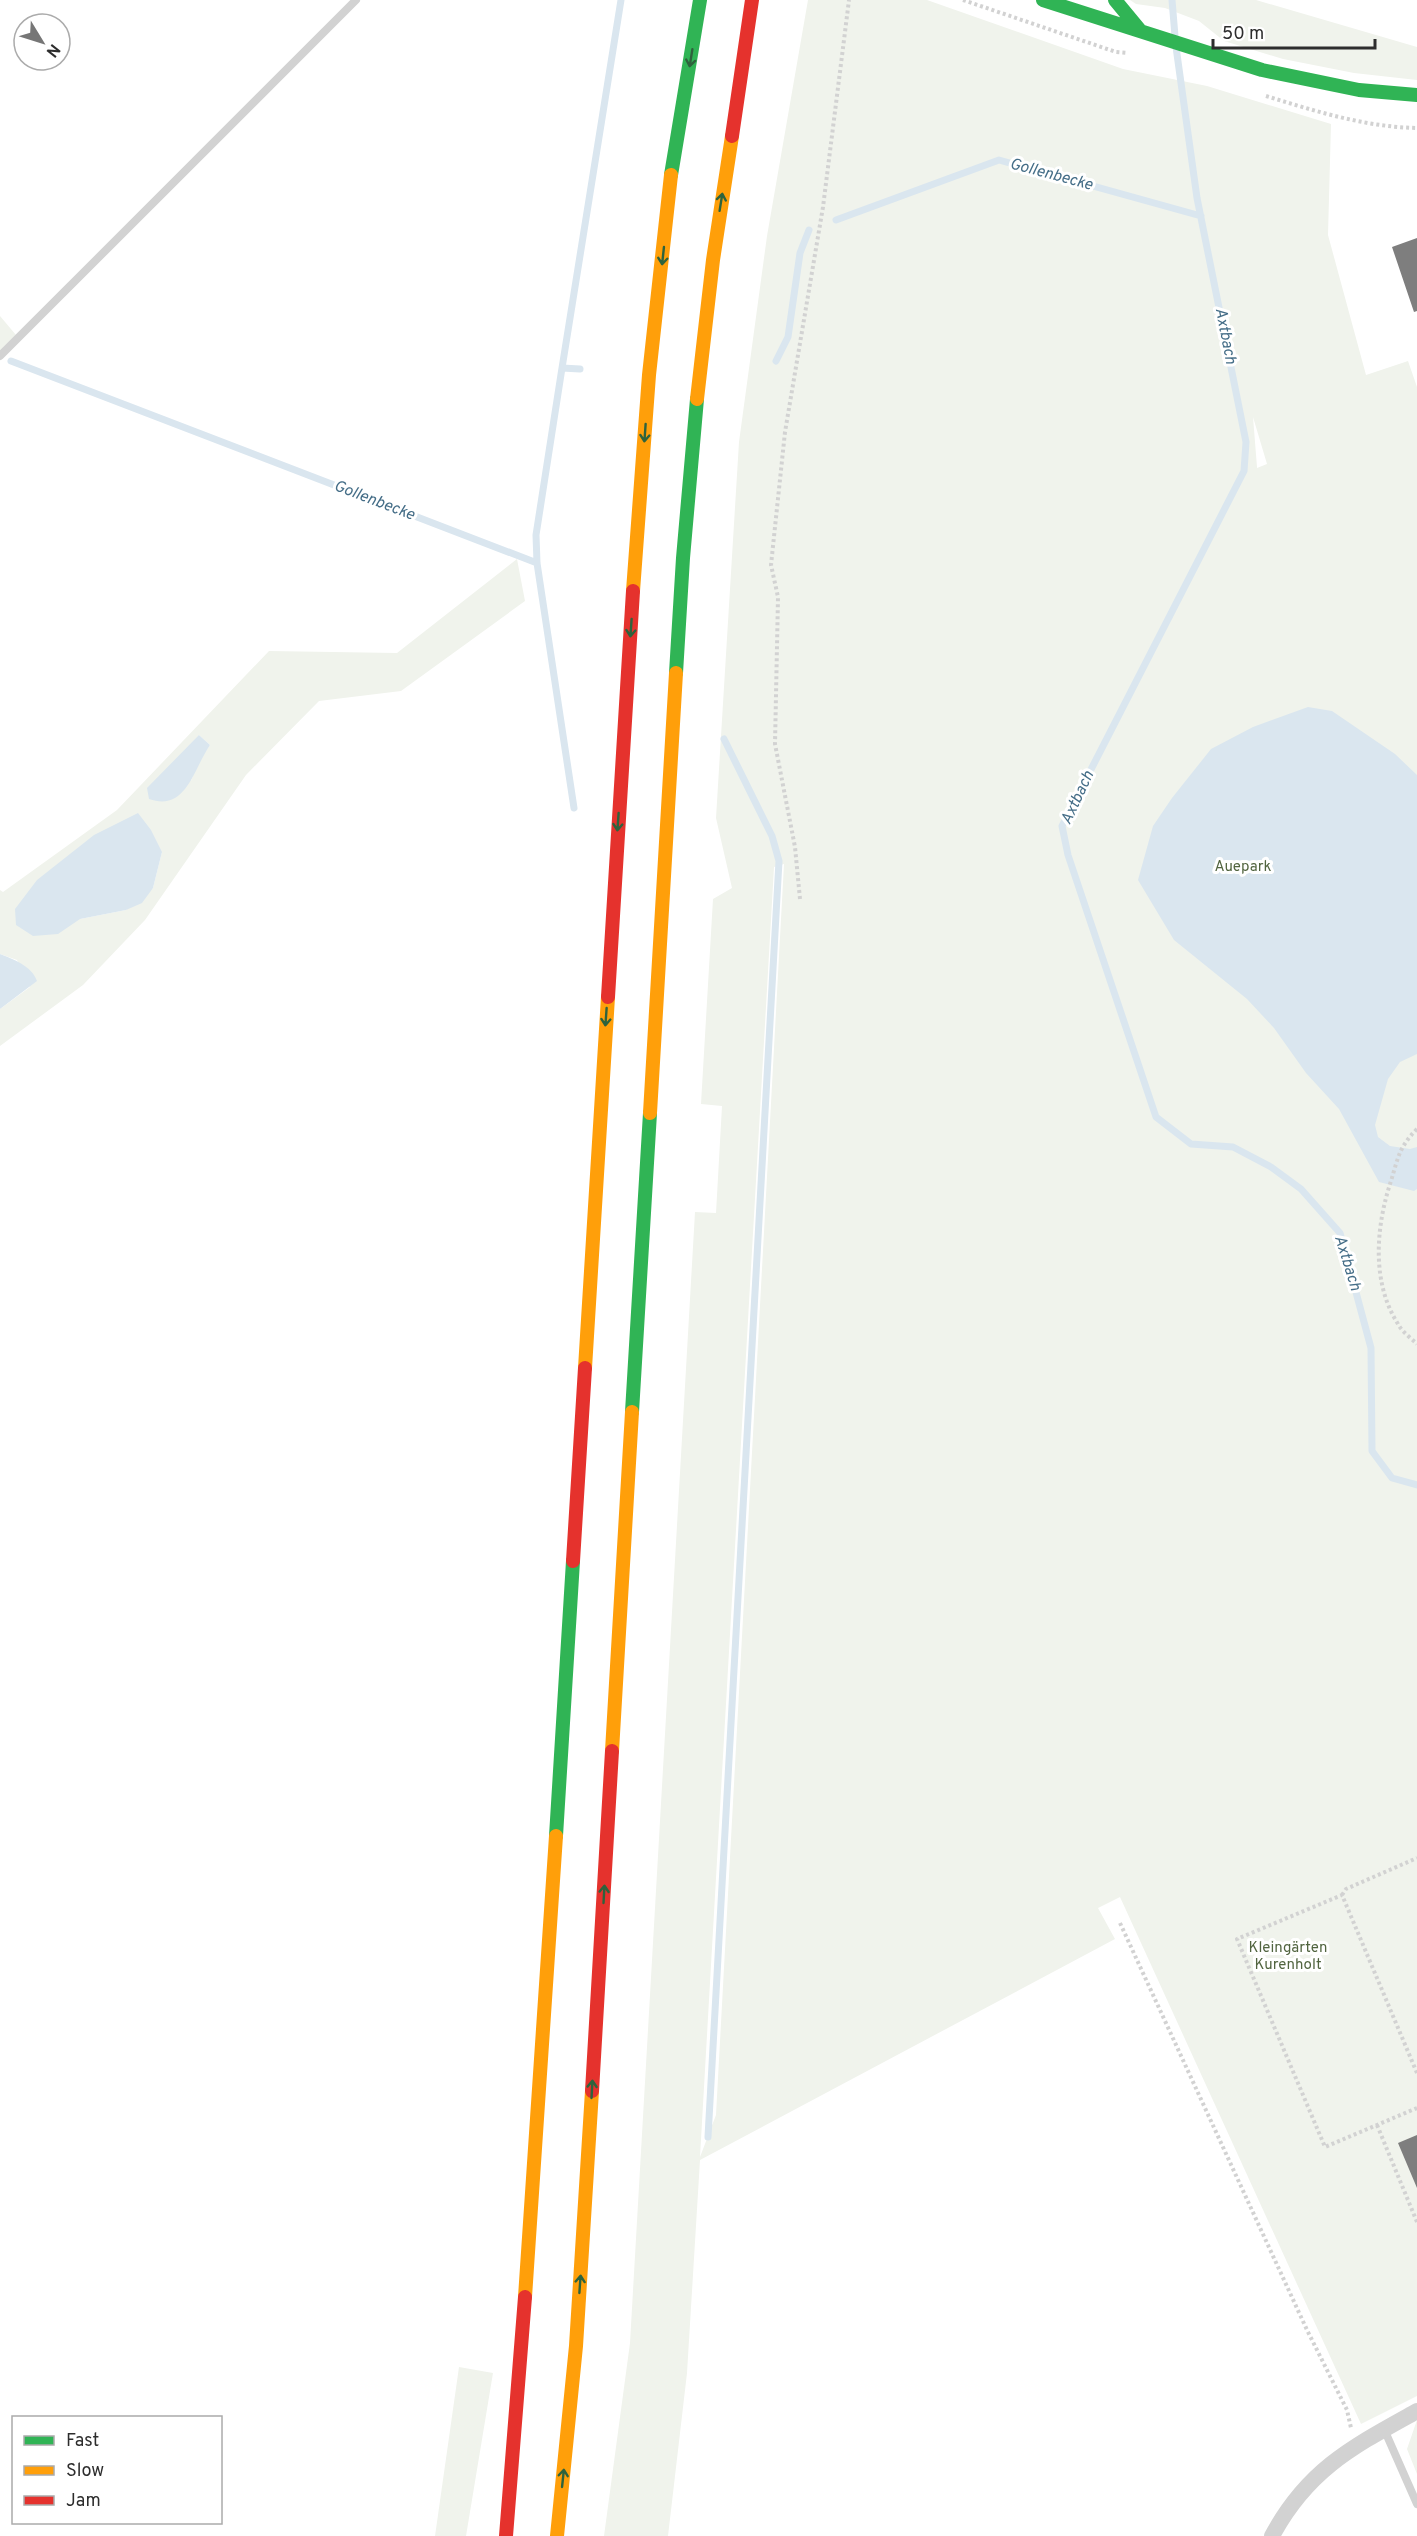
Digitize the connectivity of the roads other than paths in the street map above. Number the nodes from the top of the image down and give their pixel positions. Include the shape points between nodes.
1 (356, 0) edge
2 (700, 0) edge
3 (1043, 0) edge
4 (1115, 0) edge
5 (751, 6) edge
6 (1139, 29) junction
7 (1417, 95) edge
8 (0, 356) edge
9 (1417, 2411) edge
10 (1384, 2429) junction
11 (1417, 2504) edge
12 (506, 2536) edge
13 (557, 2536) edge
14 (1272, 2536) edge

1 - 8 lane
2 -> 12 main road via 671,177 636,540 536,2178
3 - 6 main road
4 - 6 main road
13 -> 5 main road via 576,2346 587,2178 683,558 713,260
6 - 7 main road via 1262,70 1359,90
9 - 10 street
10 - 11 lane
10 - 14 street via 1321,2470 1282,2516

